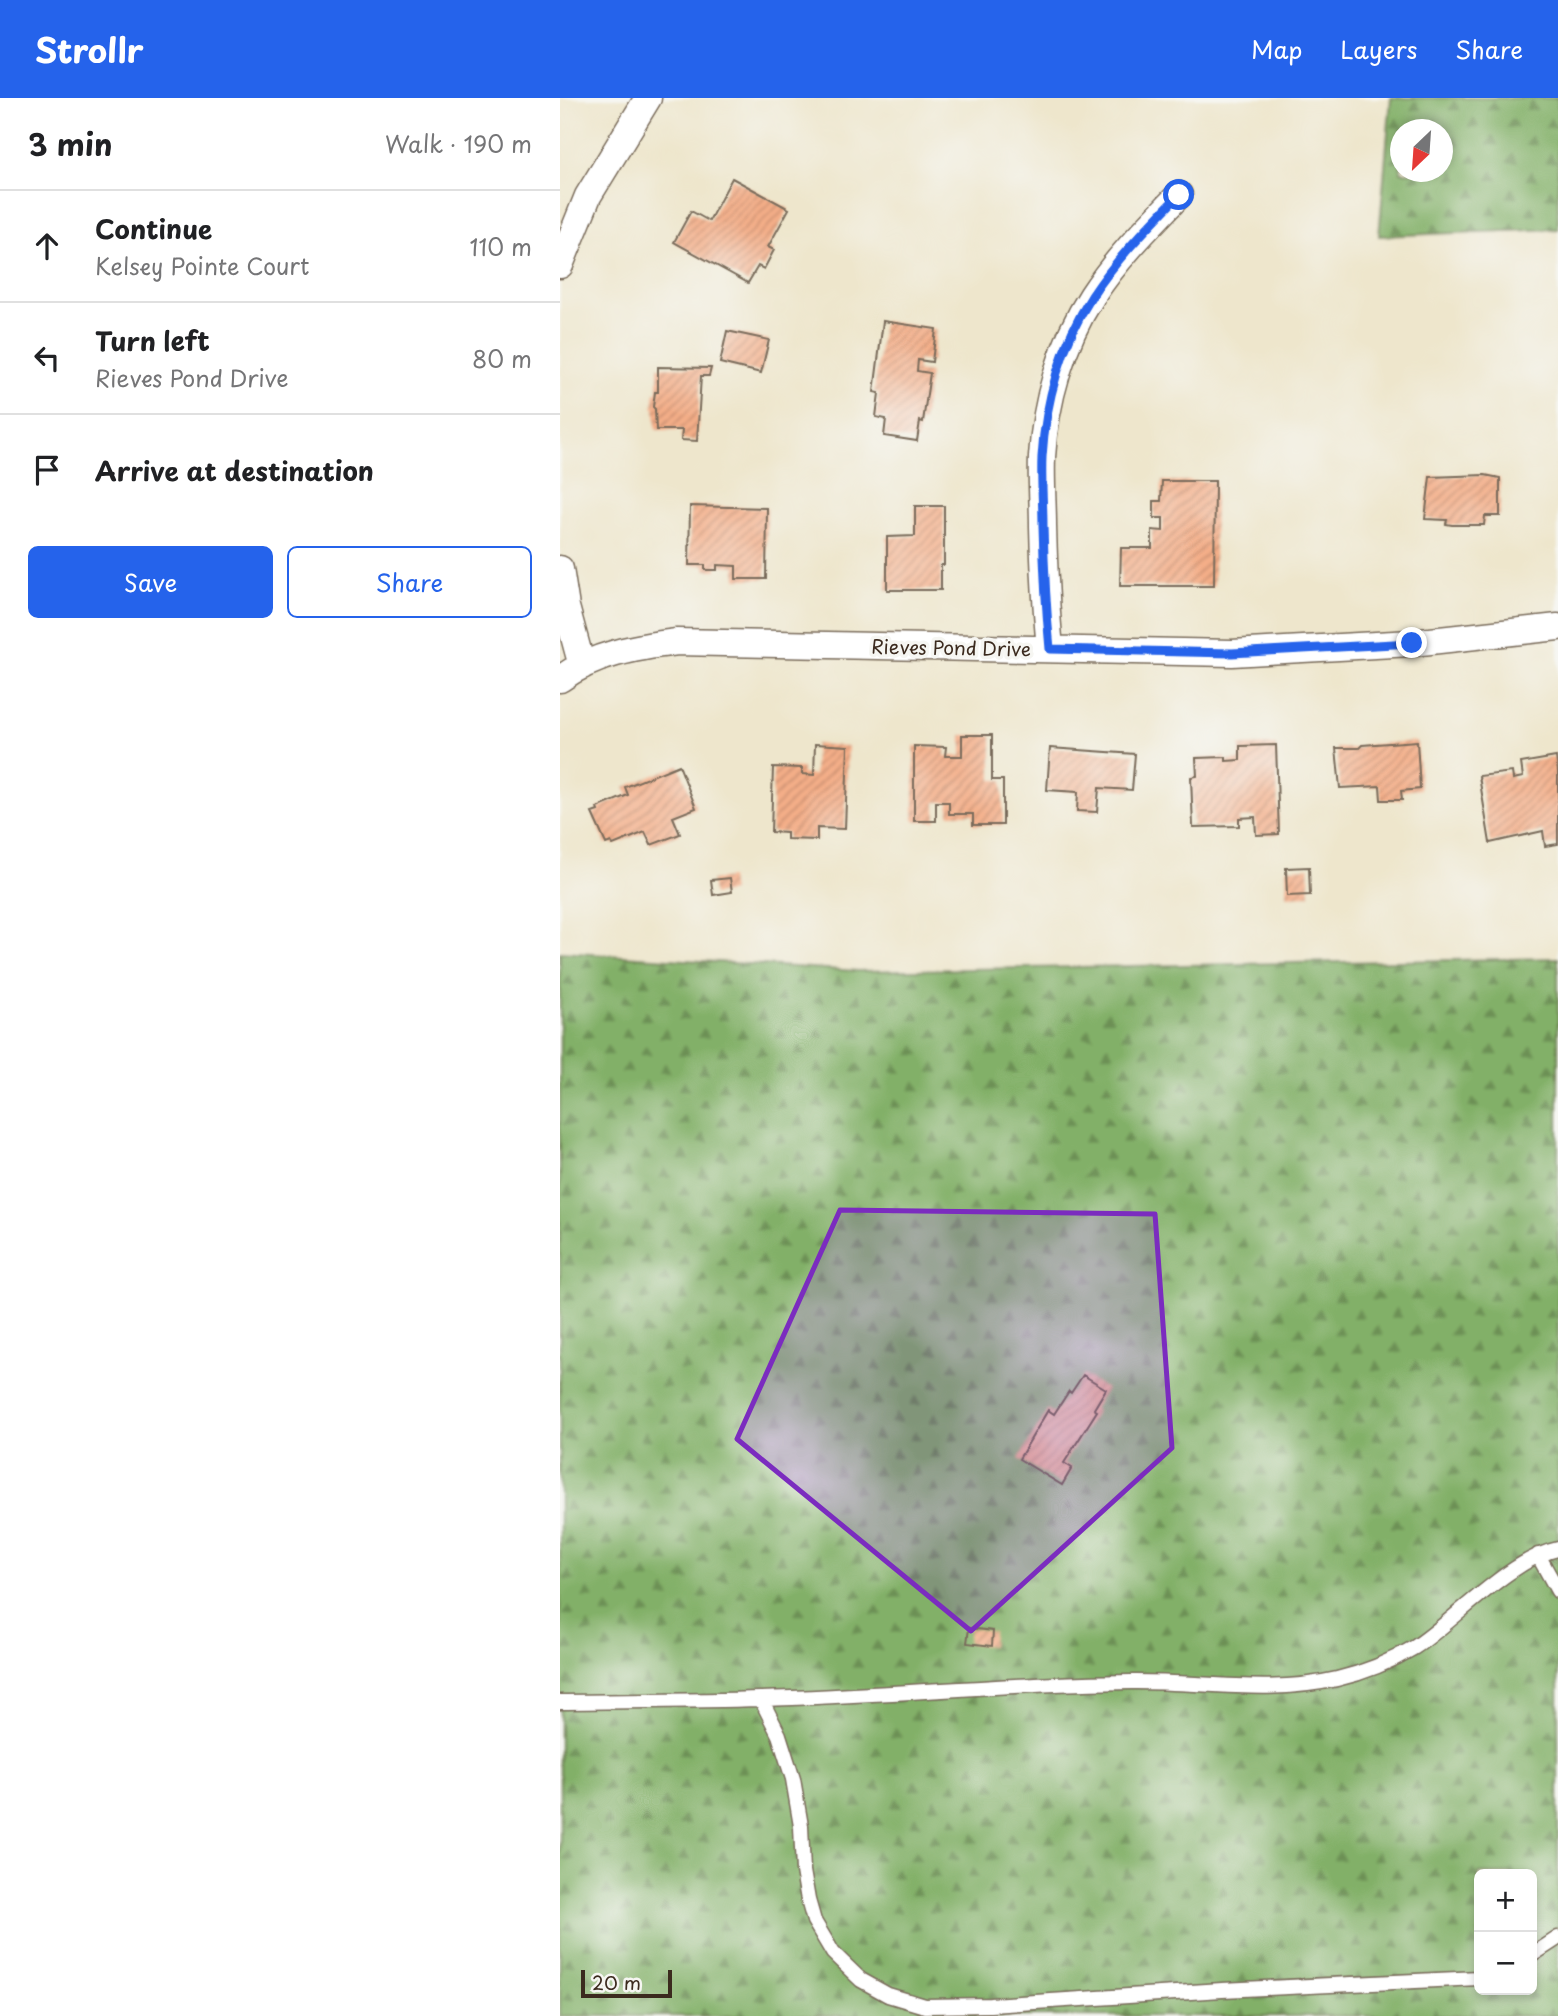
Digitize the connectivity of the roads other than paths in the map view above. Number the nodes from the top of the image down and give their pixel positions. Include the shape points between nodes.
1 (648, 98) edge
2 (1179, 195) dead end
3 (560, 265) edge
4 (560, 569) edge
5 (1558, 627) edge
6 (1050, 649) junction
7 (571, 673) edge
8 (1558, 1549) edge
9 (1538, 1555) junction
10 (1558, 1591) edge
11 (761, 1699) junction
12 (560, 1702) edge
13 (1558, 1938) edge
14 (1537, 1952) edge
15 (1474, 1978) edge

1 - 3 street via 588,196
2 - 6 street via 1119,258 1091,298 1068,343 1052,390 1042,459 1044,592
4 - 7 street
5 - 6 street, Rieves Pond Drive via 1292,651
6 - 7 street, Rieves Pond Drive via 677,642 638,646
8 - 9 lane
9 - 10 lane
9 - 11 lane via 1414,1647 1339,1679 1303,1686 1132,1682
11 - 12 lane
11 - 15 lane via 793,1779 802,1826 803,1871 814,1920 833,1954 861,1980 888,1995 925,2006 990,2005
13 - 14 lane

